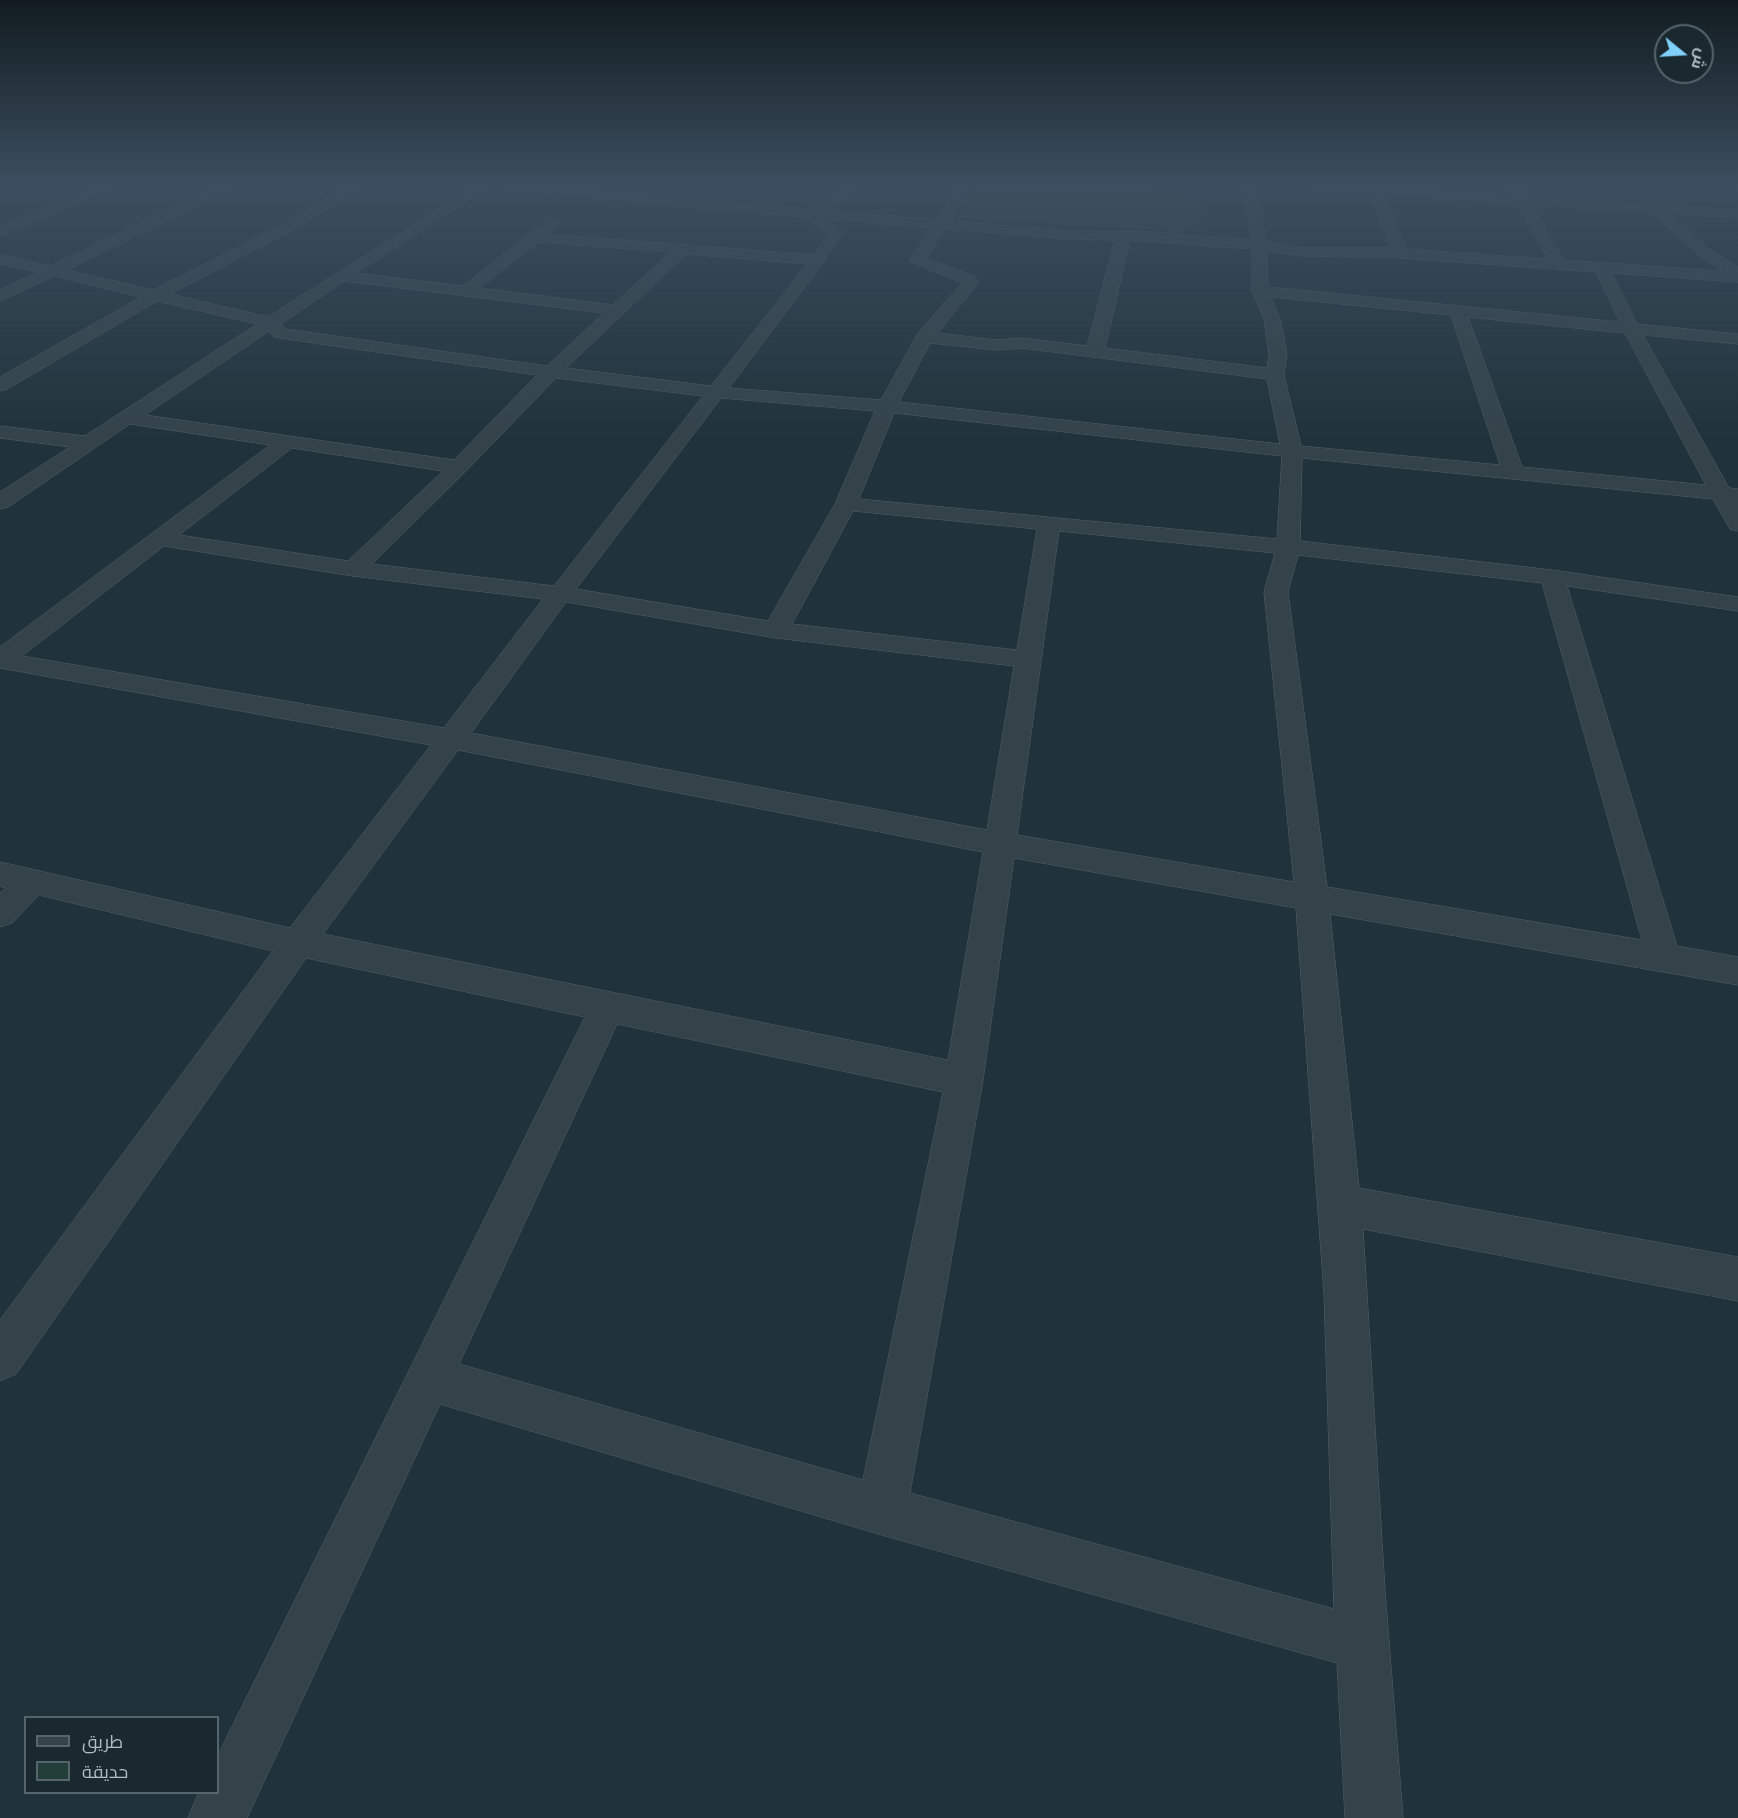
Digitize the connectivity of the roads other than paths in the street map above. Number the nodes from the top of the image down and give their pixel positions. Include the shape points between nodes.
1 (49, 272) joint
2 (200, 272) edge
3 (348, 272) edge
4 (491, 272) edge
5 (658, 272) edge
6 (809, 272) edge
7 (949, 272) edge
8 (1114, 272) edge
9 (1260, 272) edge
10 (1604, 272) edge
11 (1677, 272) edge
12 (1738, 275) edge
13 (341, 276) junction
14 (467, 291) junction
15 (1260, 291) junction
16 (155, 295) junction
17 (0, 296) edge
18 (617, 310) junction
19 (1458, 312) junction
20 (270, 322) junction
21 (1632, 330) junction
22 (924, 337) junction
23 (1738, 339) edge
24 (1095, 351) junction
25 (551, 372) junction
26 (1275, 375) junction
27 (0, 385) edge
28 (714, 392) junction
29 (887, 406) junction
30 (127, 418) junction
31 (0, 432) edge
32 (288, 441) junction
33 (90, 443) junction
34 (1292, 451) junction
35 (459, 467) junction
36 (1513, 472) junction
37 (1729, 493) edge
38 (0, 502) edge
39 (846, 504) junction
40 (1049, 523) junction
41 (1738, 524) edge
42 (161, 538) junction
43 (1288, 547) junction
44 (353, 569) junction
45 (1552, 577) junction
46 (560, 594) junction
47 (1738, 604) edge
48 (776, 630) junction
49 (0, 660) edge
50 (1029, 660) junction
51 (452, 739) junction
52 (1000, 844) junction
53 (16, 878) edge
54 (1312, 897) junction
55 (0, 914) edge
56 (298, 943) junction
57 (1664, 958) junction
58 (1738, 972) edge
59 (607, 1008) junction
60 (964, 1080) junction
61 (1340, 1204) junction
62 (1738, 1279) edge
63 (0, 1358) edge
64 (429, 1378) junction
65 (882, 1510) junction
66 (1363, 1644) junction
67 (217, 1818) edge
68 (1374, 1818) edge

1 - 16 street
1 - 17 street
2 - 16 street
3 - 13 street
4 - 14 street
5 - 18 street
6 - 28 street
7 - 22 street via 970,283
8 - 24 street
9 - 15 street
10 - 21 street
11 - 12 street
13 - 14 street
13 - 20 street
14 - 18 street
15 - 19 street
15 - 26 street via 1272,319 1278,354
16 - 20 street
16 - 27 street
18 - 25 street
19 - 21 street
19 - 36 street
20 - 25 street via 280,333
20 - 30 street
21 - 23 street
21 - 37 street
22 - 24 street
22 - 29 street
24 - 26 street
25 - 28 street
25 - 35 street
26 - 34 street
28 - 29 street
28 - 46 street
29 - 34 street
29 - 39 street
30 - 32 street
30 - 33 street
31 - 33 street
32 - 35 street
32 - 42 street
33 - 38 street
34 - 36 street
34 - 43 street
35 - 44 street
36 - 37 street
37 - 41 street
39 - 40 street
39 - 48 street
40 - 43 street
40 - 50 street
42 - 44 street
42 - 49 street
43 - 45 street
43 - 54 street via 1276,592
44 - 46 street
45 - 47 street
45 - 57 street
46 - 48 street
46 - 51 street
48 - 50 street
49 - 51 street
50 - 52 street
51 - 52 street
51 - 56 street
52 - 54 street
52 - 60 street
53 - 55 street
53 - 56 street
54 - 57 street
54 - 61 street
56 - 59 street
56 - 63 street
57 - 58 street
59 - 60 street
59 - 64 street
60 - 65 street
61 - 62 street
61 - 66 street
64 - 65 street
64 - 67 street
65 - 66 street
66 - 68 street

